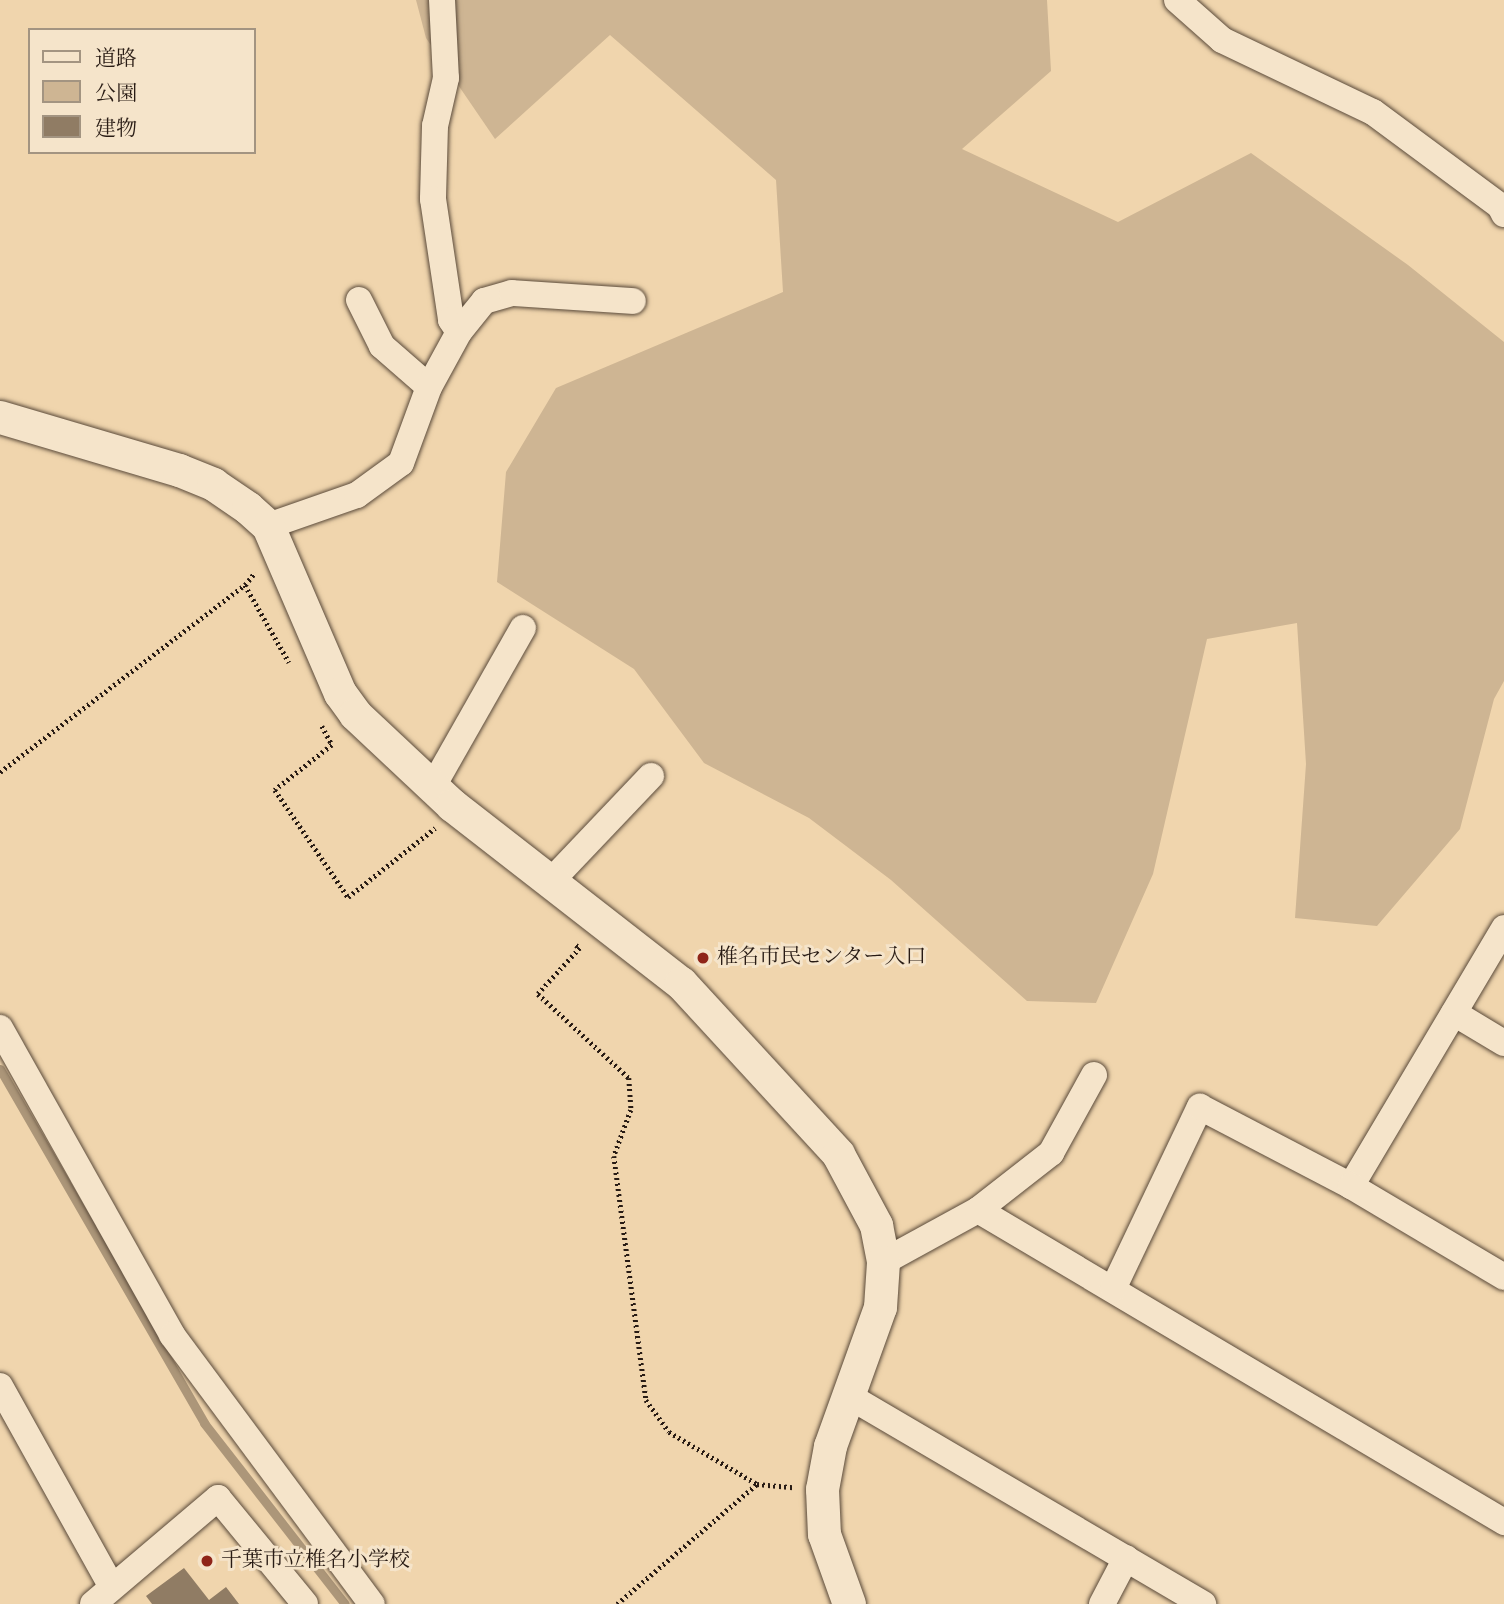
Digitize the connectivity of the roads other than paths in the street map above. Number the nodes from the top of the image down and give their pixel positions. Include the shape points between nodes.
1 (442, 0) edge
2 (1177, 0) edge
3 (1504, 214) edge
4 (359, 300) dead end
5 (633, 301) dead end
6 (459, 332) junction
7 (429, 387) junction
8 (0, 417) edge
9 (268, 526) junction
10 (523, 628) dead end
11 (651, 776) dead end
12 (439, 808) junction
13 (551, 881) junction
14 (1504, 928) edge
15 (1454, 1013) junction
16 (0, 1028) edge
17 (1504, 1043) edge
18 (1094, 1075) dead end
19 (1352, 1186) junction
20 (978, 1209) junction
21 (883, 1262) junction
22 (1504, 1277) edge
23 (1113, 1289) junction
24 (0, 1386) edge
25 (847, 1395) junction
26 (1504, 1522) edge
27 (1126, 1558) junction
28 (103, 1596) edge
29 (305, 1604) edge
30 (372, 1604) edge
31 (849, 1604) edge
32 (1102, 1604) edge
33 (1203, 1604) edge

1 - 6 street via 446,78 435,126 433,199 451,320
2 - 3 street via 1222,40 1373,112 1500,206
4 - 7 street via 382,345
5 - 6 street via 512,293 484,302
6 - 7 street
7 - 9 street via 401,463 357,495
8 - 9 street via 179,470 213,484
9 - 12 street via 340,693
10 - 12 street
11 - 13 street
12 - 13 street
13 - 21 street via 681,983 838,1154 876,1225
14 - 15 street
15 - 17 street
15 - 19 street
16 - 30 street via 172,1335
18 - 20 street via 1051,1153
19 - 22 street
19 - 23 street via 1200,1107
20 - 21 street
20 - 23 street
21 - 25 street via 880,1307
23 - 26 street
24 - 28 street
25 - 27 street
25 - 31 street via 822,1489 824,1534
27 - 32 street
27 - 33 street
28 - 29 street via 218,1498

